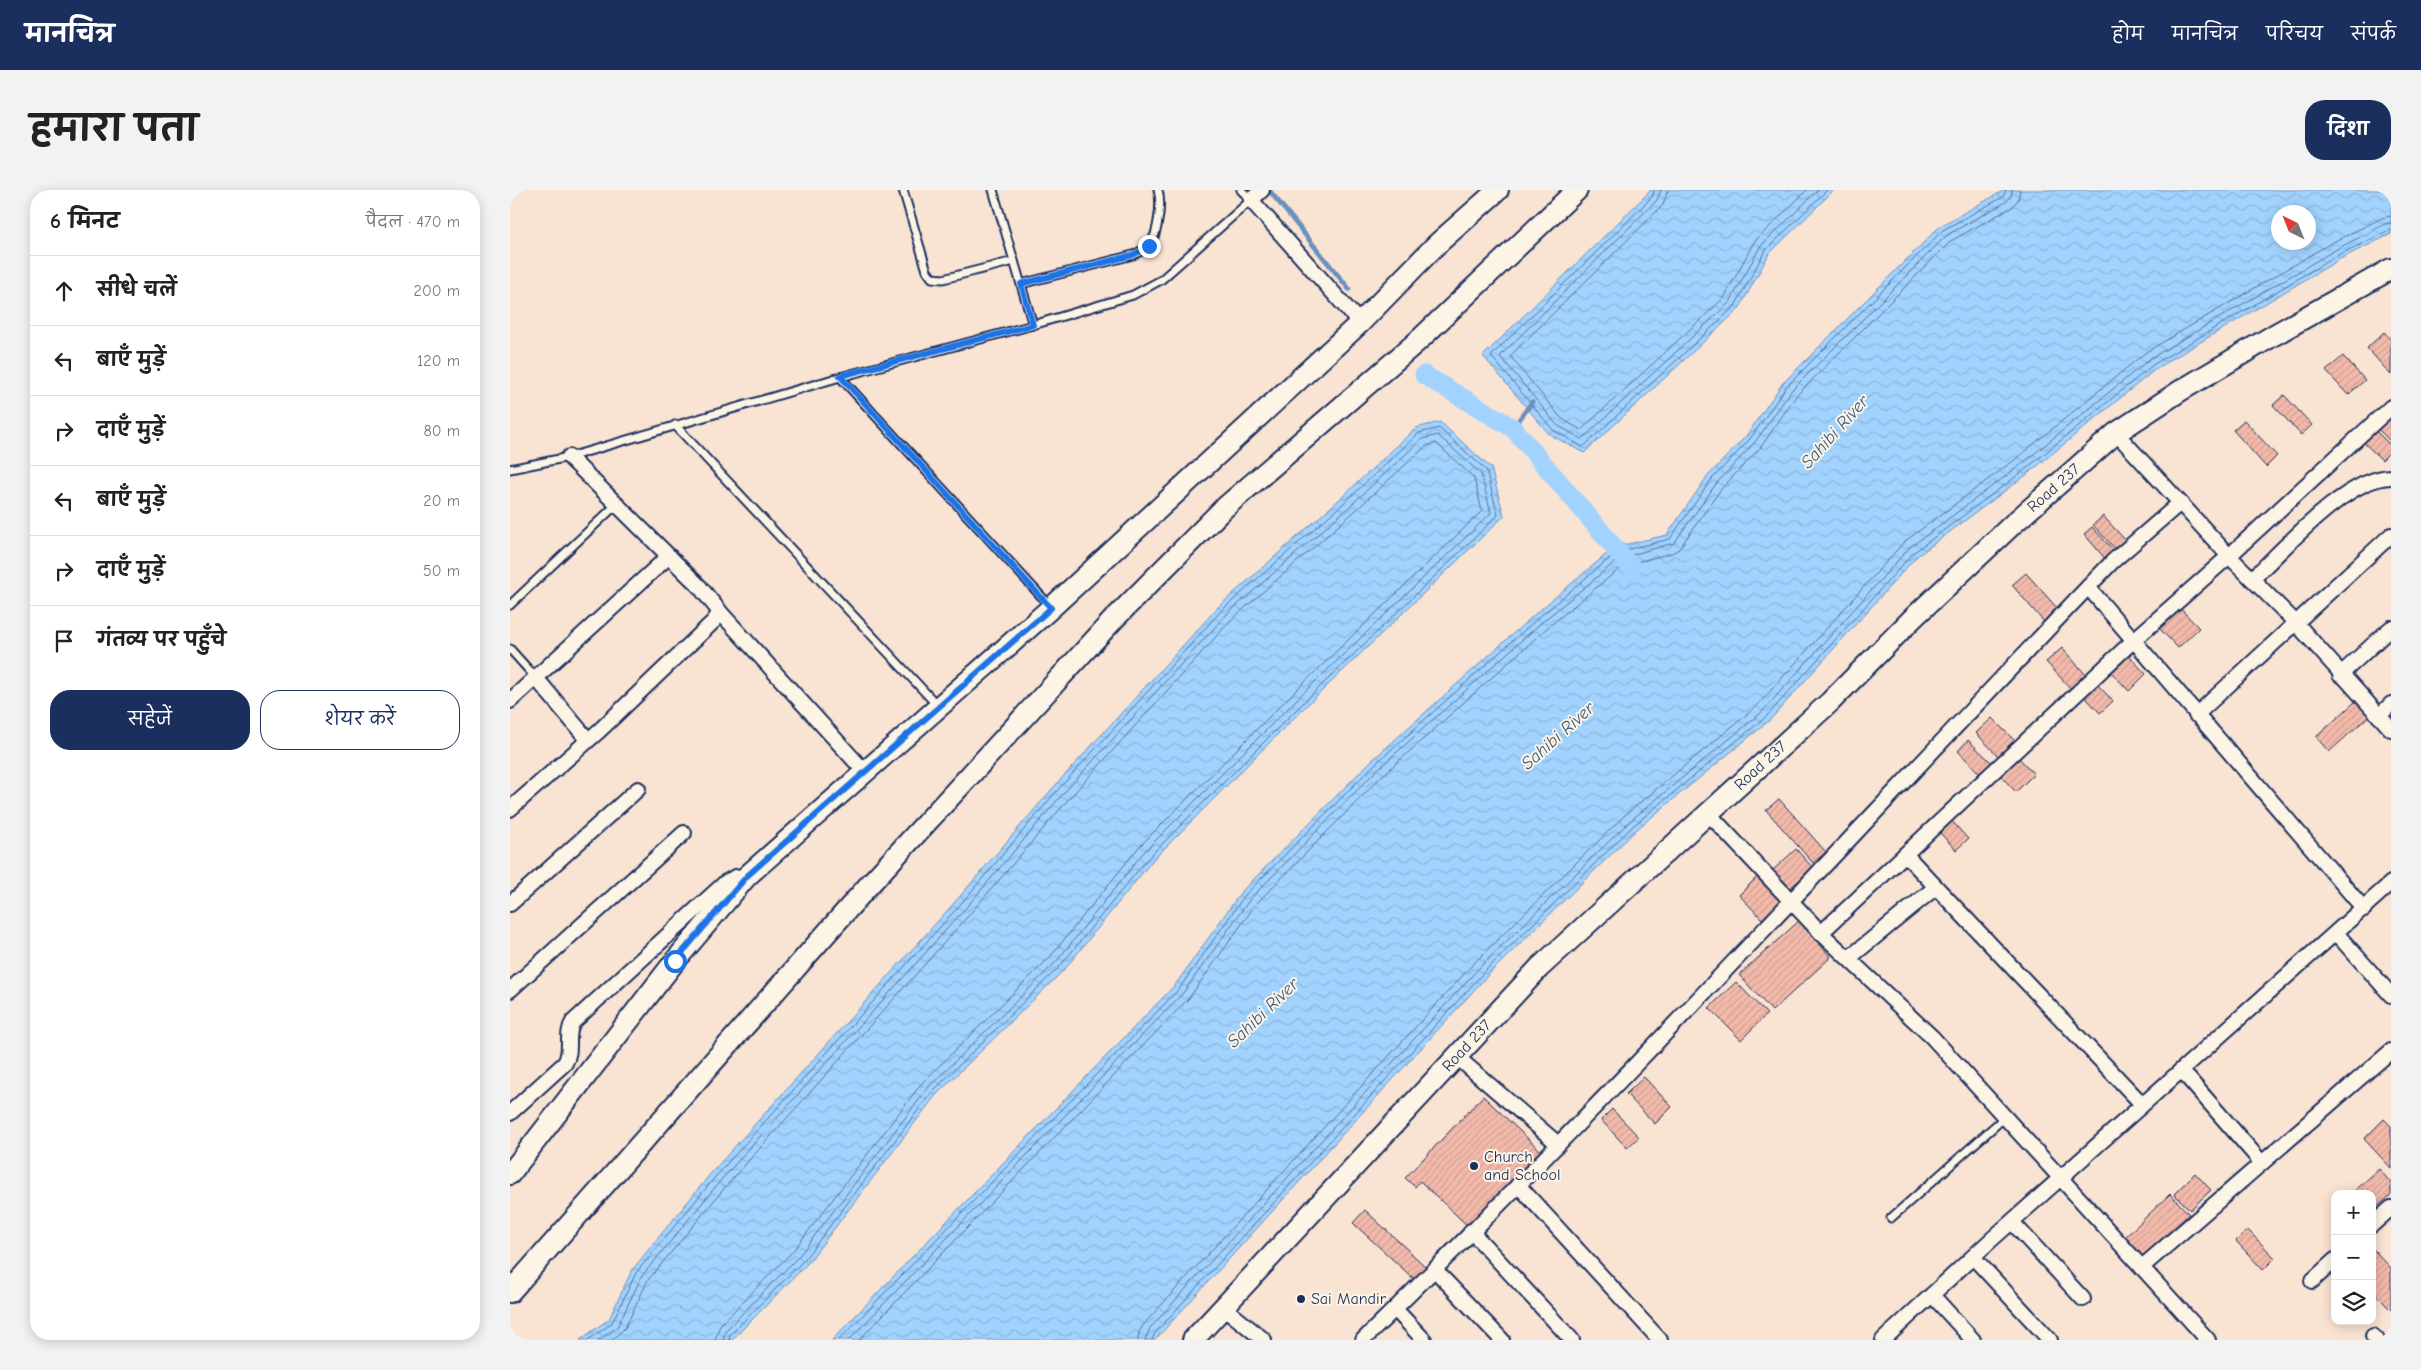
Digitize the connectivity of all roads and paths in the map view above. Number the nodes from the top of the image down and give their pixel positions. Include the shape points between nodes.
1 (902, 190) edge
2 (994, 190) edge
3 (1158, 190) edge
4 (1241, 190) edge
5 (1262, 190) edge
6 (1498, 190) edge
7 (1577, 190) edge
8 (1251, 200) junction
9 (1014, 262) junction
10 (2391, 269) edge
11 (1021, 284) junction
12 (1360, 322) junction
13 (1033, 325) junction
14 (840, 376) junction
15 (2391, 407) edge
16 (675, 424) junction
17 (2116, 433) junction
18 (569, 457) junction
19 (510, 469) edge
20 (2391, 477) edge
21 (2180, 503) junction
22 (616, 504) junction
23 (2391, 535) edge
24 (669, 556) junction
25 (2229, 556) junction
26 (2252, 579) junction
27 (2088, 587) junction
28 (510, 605) edge
29 (1051, 608) junction
30 (720, 612) junction
31 (2296, 623) junction
32 (2391, 628) edge
33 (2134, 640) junction
34 (510, 649) edge
35 (2340, 675) junction
36 (536, 678) junction
37 (510, 701) edge
38 (2391, 704) edge
39 (940, 707) junction
40 (2196, 715) junction
41 (2379, 716) junction
42 (2391, 729) edge
43 (588, 740) junction
44 (865, 772) junction
45 (638, 789) dead end
46 (510, 810) edge
47 (1709, 814) junction
48 (684, 834) dead end
49 (1906, 855) junction
50 (747, 876) junction
51 (2391, 883) edge
52 (1936, 887) junction
53 (1791, 901) junction
54 (510, 904) edge
55 (2364, 909) junction
56 (1822, 933) junction
57 (2336, 933) junction
58 (1850, 958) junction
59 (510, 990) edge
60 (2391, 995) edge
61 (2391, 1051) edge
62 (1457, 1057) junction
63 (2181, 1070) junction
64 (2142, 1104) junction
65 (510, 1113) edge
66 (2006, 1116) junction
67 (1558, 1144) junction
68 (2262, 1163) junction
69 (510, 1174) edge
70 (2060, 1178) junction
71 (1518, 1185) junction
72 (2391, 1208) edge
73 (1891, 1218) dead end
74 (2376, 1221) edge
75 (2012, 1222) junction
76 (1471, 1231) junction
77 (1972, 1257) junction
78 (2331, 1264) edge
79 (2142, 1268) junction
80 (1436, 1270) junction
81 (2312, 1281) dead end
82 (510, 1292) edge
83 (1932, 1295) junction
84 (2083, 1299) dead end
85 (1223, 1307) junction
86 (1395, 1309) junction
87 (1888, 1338) edge
88 (1193, 1340) edge
89 (1264, 1340) edge
90 (1363, 1340) edge
91 (1424, 1340) edge
92 (1502, 1340) edge
93 (1572, 1340) edge
94 (1660, 1340) edge
95 (1973, 1340) edge
96 (2050, 1340) edge
97 (2208, 1340) edge

1 - 9 lane via 932,278 943,280
2 - 9 lane
3 - 11 lane via 1160,204 1153,238 1143,250
4 - 8 lane
5 - 8 street
6 - 12 street
7 - 82 street via 1419,340 1223,510 1113,620 869,885
8 - 12 street
8 - 13 lane via 1155,284 1133,295
9 - 11 lane
10 - 17 street, Road 237 via 2256,345
11 - 13 lane
12 - 29 street
13 - 14 lane
14 - 16 lane
14 - 29 lane
15 - 25 street
16 - 18 lane
16 - 39 lane
17 - 21 street
17 - 47 street, Road 237 via 1992,544
18 - 19 lane
18 - 22 street
20 - 26 street via 2379,477 2340,498
21 - 25 street
21 - 27 street
22 - 24 street
22 - 28 lane
23 - 31 street
24 - 30 street
24 - 36 street
25 - 26 street
25 - 33 street
26 - 31 street
27 - 33 street
27 - 53 street
29 - 39 street
30 - 43 street
30 - 44 street
31 - 35 street
31 - 40 street
32 - 35 street
33 - 40 street
33 - 49 street
34 - 36 lane
35 - 41 street
36 - 37 street
36 - 43 street
38 - 41 street
39 - 44 street
40 - 55 street
41 - 42 street
43 - 46 street
44 - 50 street
45 - 54 street
47 - 53 street
47 - 62 street, Road 237 via 1539,968
48 - 59 street
49 - 52 street
49 - 56 street
50 - 65 street via 726,882 573,1022 570,1054 565,1063
50 - 69 street via 675,961
51 - 55 street
52 - 58 street
52 - 64 street
53 - 56 street
53 - 67 street
55 - 57 street
56 - 58 street
57 - 60 street
57 - 63 street
58 - 66 street via 1932,1037
61 - 68 street
62 - 67 street
62 - 85 street, Road 237
63 - 64 street
63 - 68 street
64 - 70 street
66 - 70 street
66 - 73 lane
67 - 71 street
68 - 79 street
70 - 75 street
70 - 79 street
71 - 76 street
71 - 94 street
72 - 74 street
75 - 77 street
75 - 84 street
76 - 80 street
76 - 93 street
77 - 83 street
77 - 96 street
78 - 81 street
79 - 97 street
80 - 86 street
80 - 92 street
83 - 87 street
83 - 95 street
85 - 88 street, Road 237
85 - 89 street
86 - 90 street
86 - 91 street

